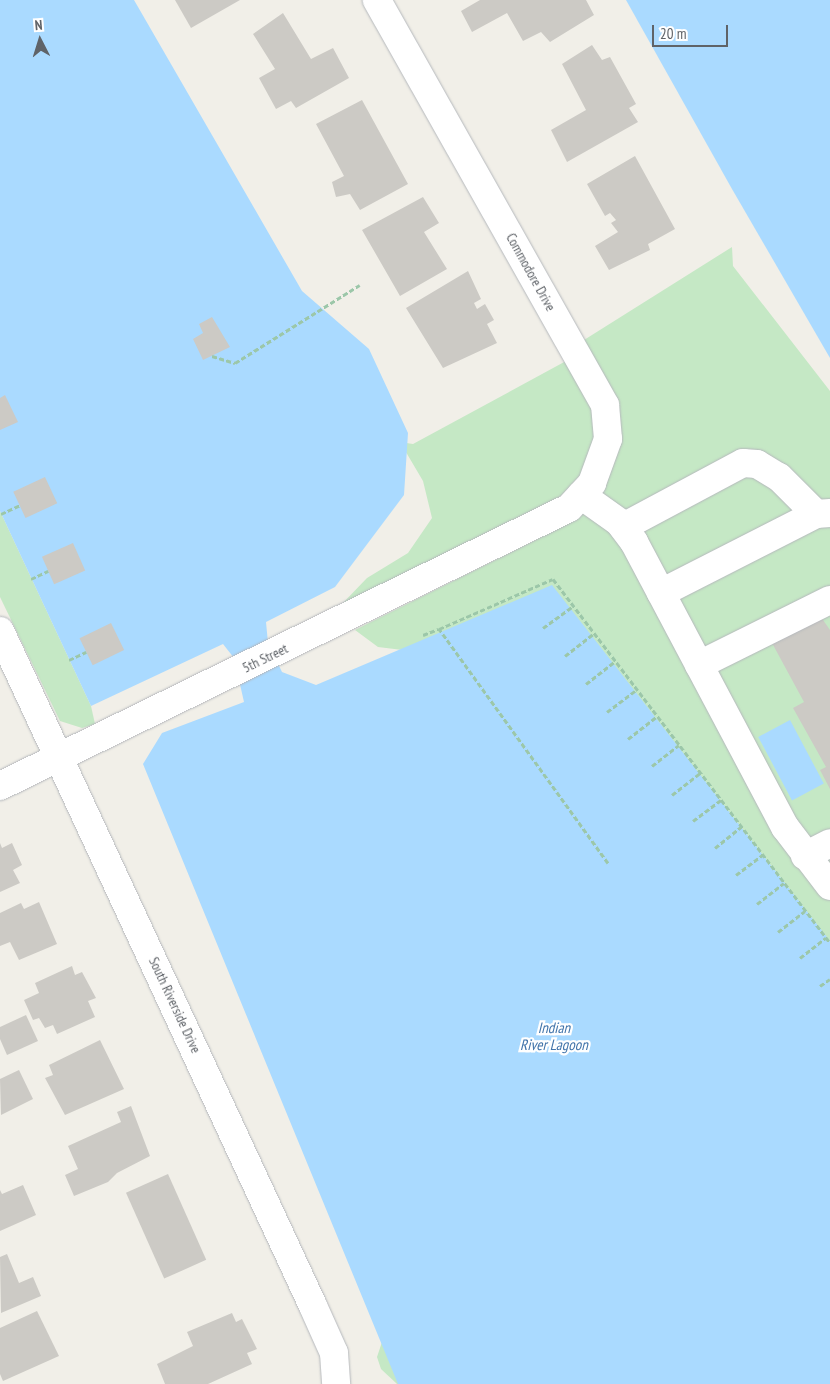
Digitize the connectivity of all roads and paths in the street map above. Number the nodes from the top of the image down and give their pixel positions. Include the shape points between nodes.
1 (377, 0) edge
2 (360, 285) dead end
3 (212, 356) dead end
4 (581, 495) junction
5 (20, 505) dead end
6 (823, 513) edge
7 (1, 514) dead end
8 (623, 527) junction
9 (529, 528) joint
10 (48, 571) dead end
11 (32, 579) dead end
12 (661, 593) junction
13 (830, 600) edge
14 (573, 606) junction
15 (440, 628) junction
16 (543, 628) dead end
17 (0, 631) edge
18 (594, 633) junction
19 (422, 635) dead end
20 (86, 652) dead end
21 (565, 656) dead end
22 (69, 660) dead end
23 (615, 661) junction
24 (699, 665) junction
25 (586, 684) dead end
26 (637, 689) junction
27 (607, 712) dead end
28 (657, 716) junction
29 (628, 739) dead end
30 (679, 745) junction
31 (61, 758) junction
32 (652, 766) dead end
33 (700, 773) junction
34 (0, 786) edge
35 (672, 795) dead end
36 (721, 800) junction
37 (692, 821) dead end
38 (741, 827) junction
39 (830, 843) edge
40 (715, 848) dead end
41 (763, 855) junction
42 (805, 856) junction
43 (608, 863) dead end
44 (736, 875) dead end
45 (784, 883) junction
46 (830, 886) edge
47 (757, 904) dead end
48 (805, 911) junction
49 (778, 932) dead end
50 (826, 938) junction
51 (830, 943) edge
52 (800, 958) dead end
53 (830, 979) edge
54 (820, 986) dead end
55 (336, 1384) edge

1 - 4 street, Commodore Drive via 606,404 608,439 592,483
2 - 3 path via 235,363
4 - 8 street
4 - 9 street, Commodore Drive via 569,508
5 - 7 path
6 - 8 street via 779,477 757,464 743,463
6 - 12 street
8 - 12 street
9 - 31 street, 5th Street
10 - 11 path
12 - 24 street
13 - 24 street
14 - 15 path via 553,579
14 - 16 path
14 - 18 path
15 - 19 path
15 - 43 path
17 - 31 street, South Riverside Drive
18 - 21 path
18 - 23 path
20 - 22 path
23 - 25 path
23 - 26 path
24 - 42 street via 785,827
26 - 27 path
26 - 28 path
28 - 29 path
28 - 30 path
30 - 32 path
30 - 33 path
31 - 34 street, 5th Street
31 - 55 street, South Riverside Drive via 314,1306 334,1354
33 - 35 path
33 - 36 path
36 - 37 path
36 - 38 path
38 - 40 path
38 - 41 path
39 - 42 street
41 - 44 path
41 - 45 path
42 - 46 street
45 - 47 path
45 - 48 path
48 - 49 path
48 - 50 path
50 - 51 path
50 - 52 path
53 - 54 path

